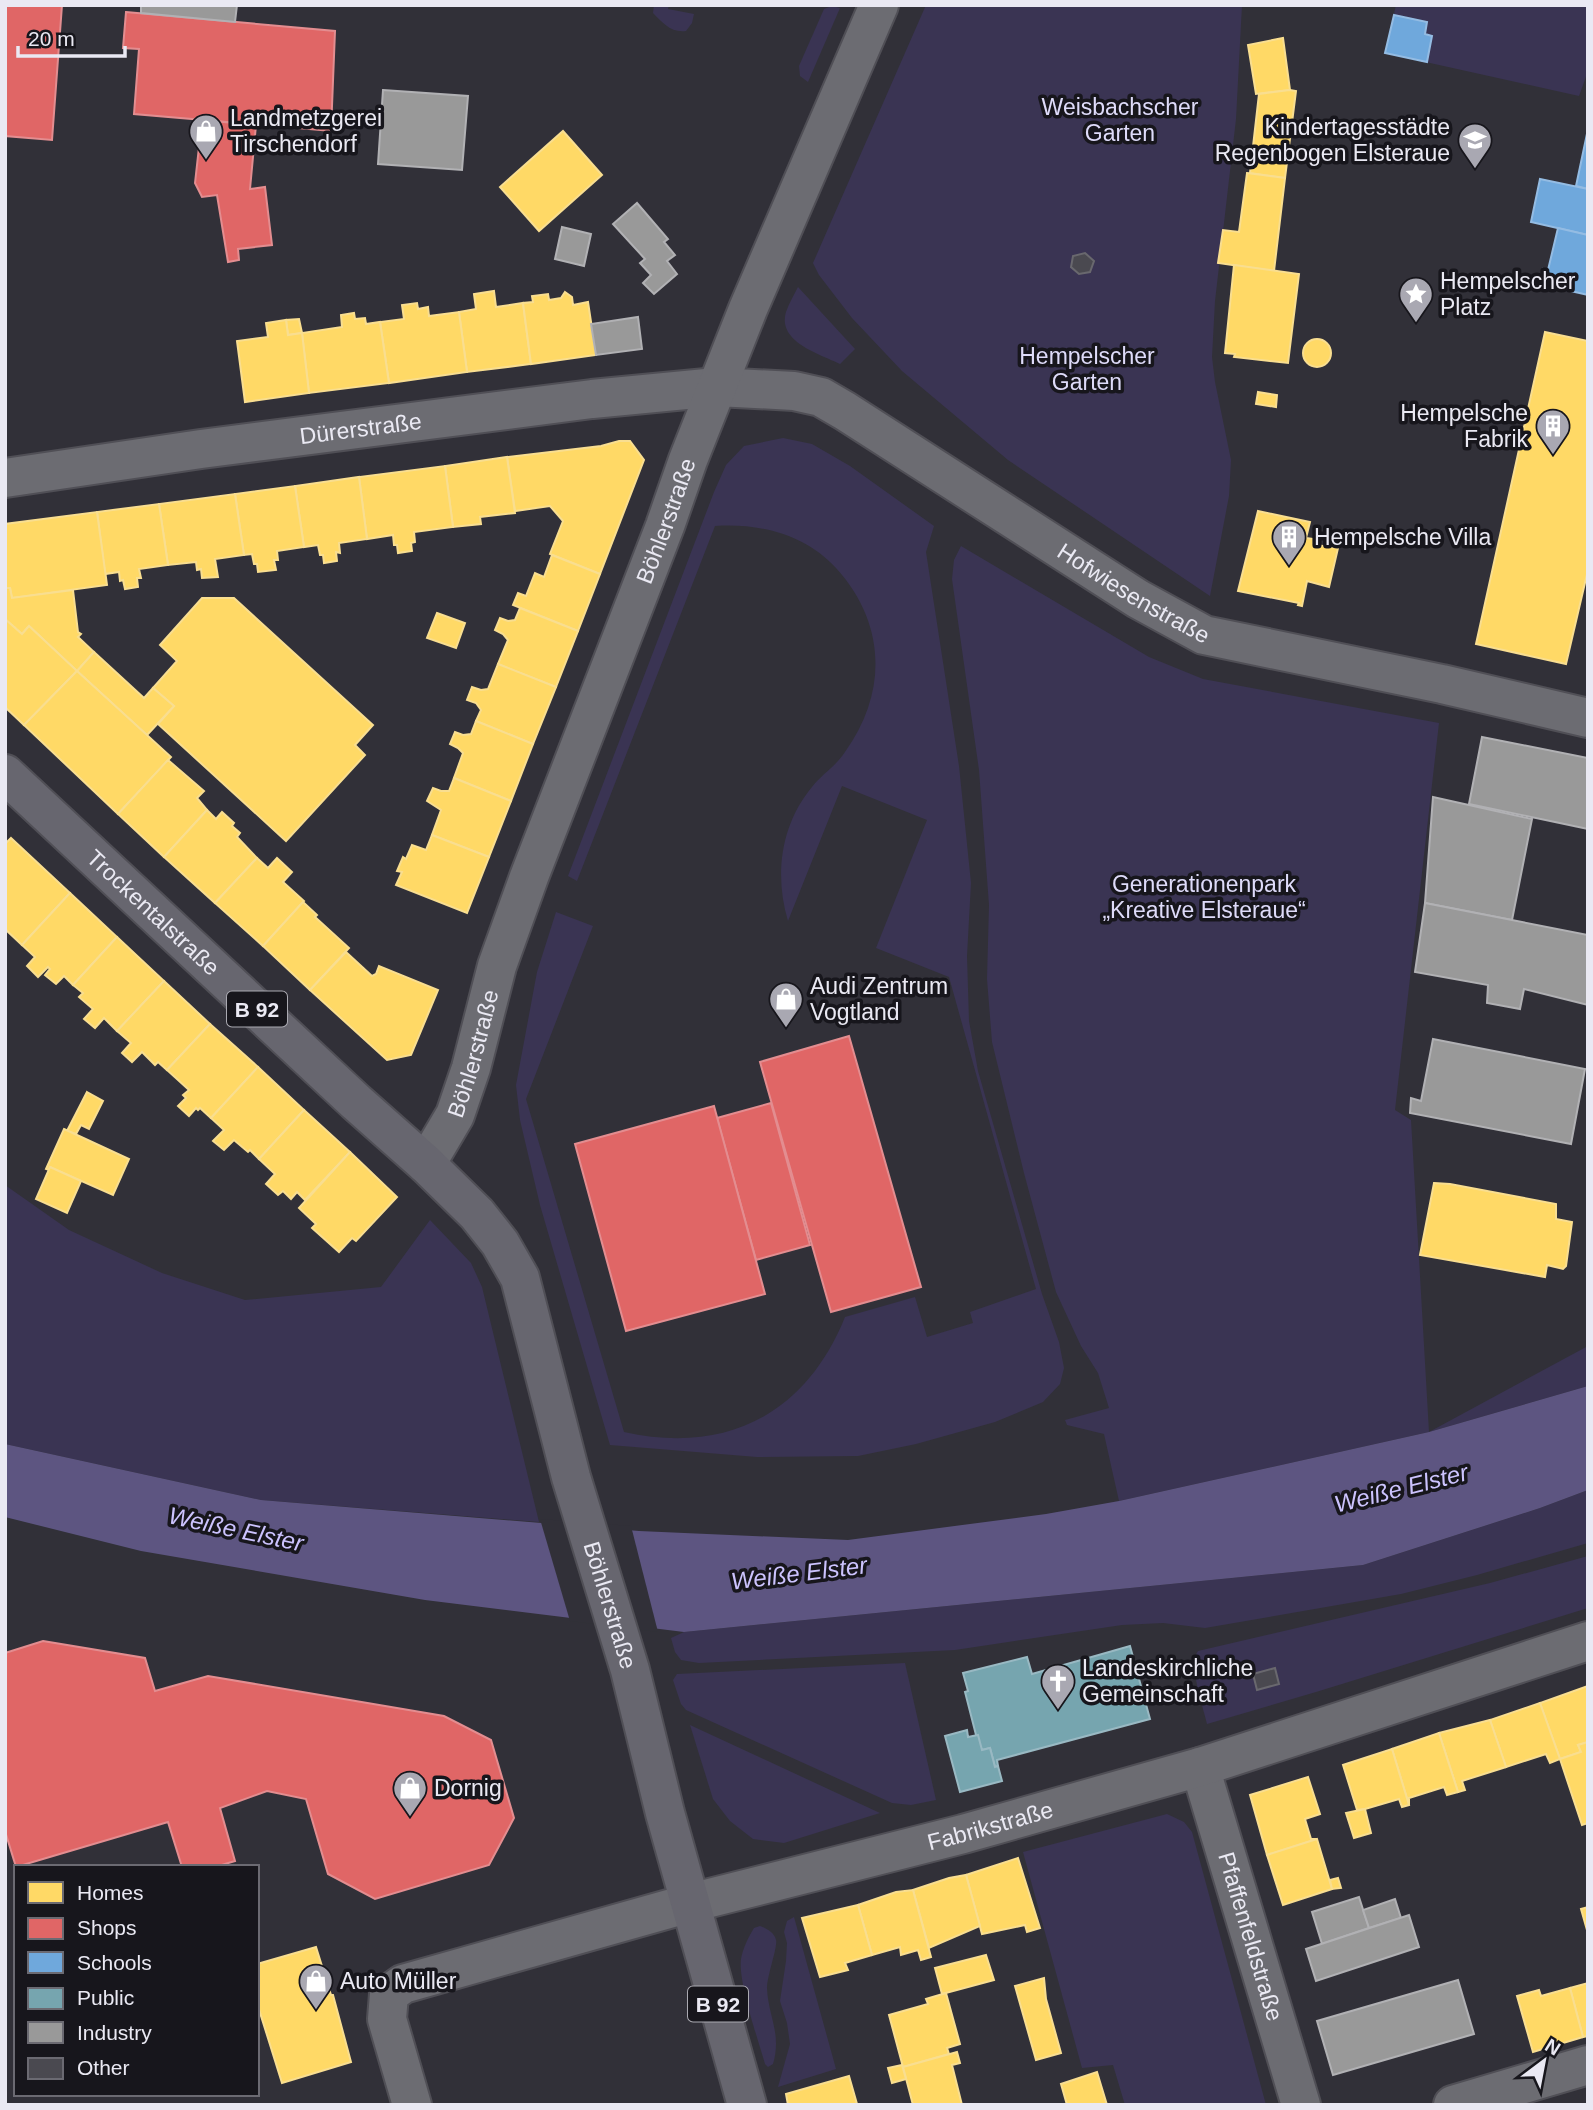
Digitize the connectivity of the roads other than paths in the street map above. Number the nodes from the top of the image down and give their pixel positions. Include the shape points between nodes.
1 (879, 5) edge
2 (716, 387) junction
3 (5, 478) edge
4 (1588, 718) edge
5 (5, 774) edge
6 (426, 1164) junction
7 (1588, 1641) edge
8 (1200, 1767) junction
9 (690, 1903) junction
10 (1588, 2065) edge
11 (412, 2105) edge
12 (747, 2105) edge
13 (1301, 2105) edge
14 (1452, 2105) edge

1 - 2 street, Böhlerstraße
2 - 3 street, Dürerstraße via 538,406
2 - 4 street, Hofwiesenstraße via 821,397 1138,599 1204,635
2 - 6 street, Böhlerstraße via 528,877 497,966 455,1115
5 - 6 main road, Trockentalstraße / B 92
6 - 9 main road, Böhlerstraße / B 92 via 477,1214 520,1278
7 - 8 street, Fabrikstraße
8 - 9 street, Fabrikstraße via 963,1834
8 - 13 street, Pfaffenfeldstraße
9 - 11 street, Fabrikstraße via 404,1984 389,1994 387,2019
9 - 12 main road, Böhlerstraße / B 92
10 - 14 street

